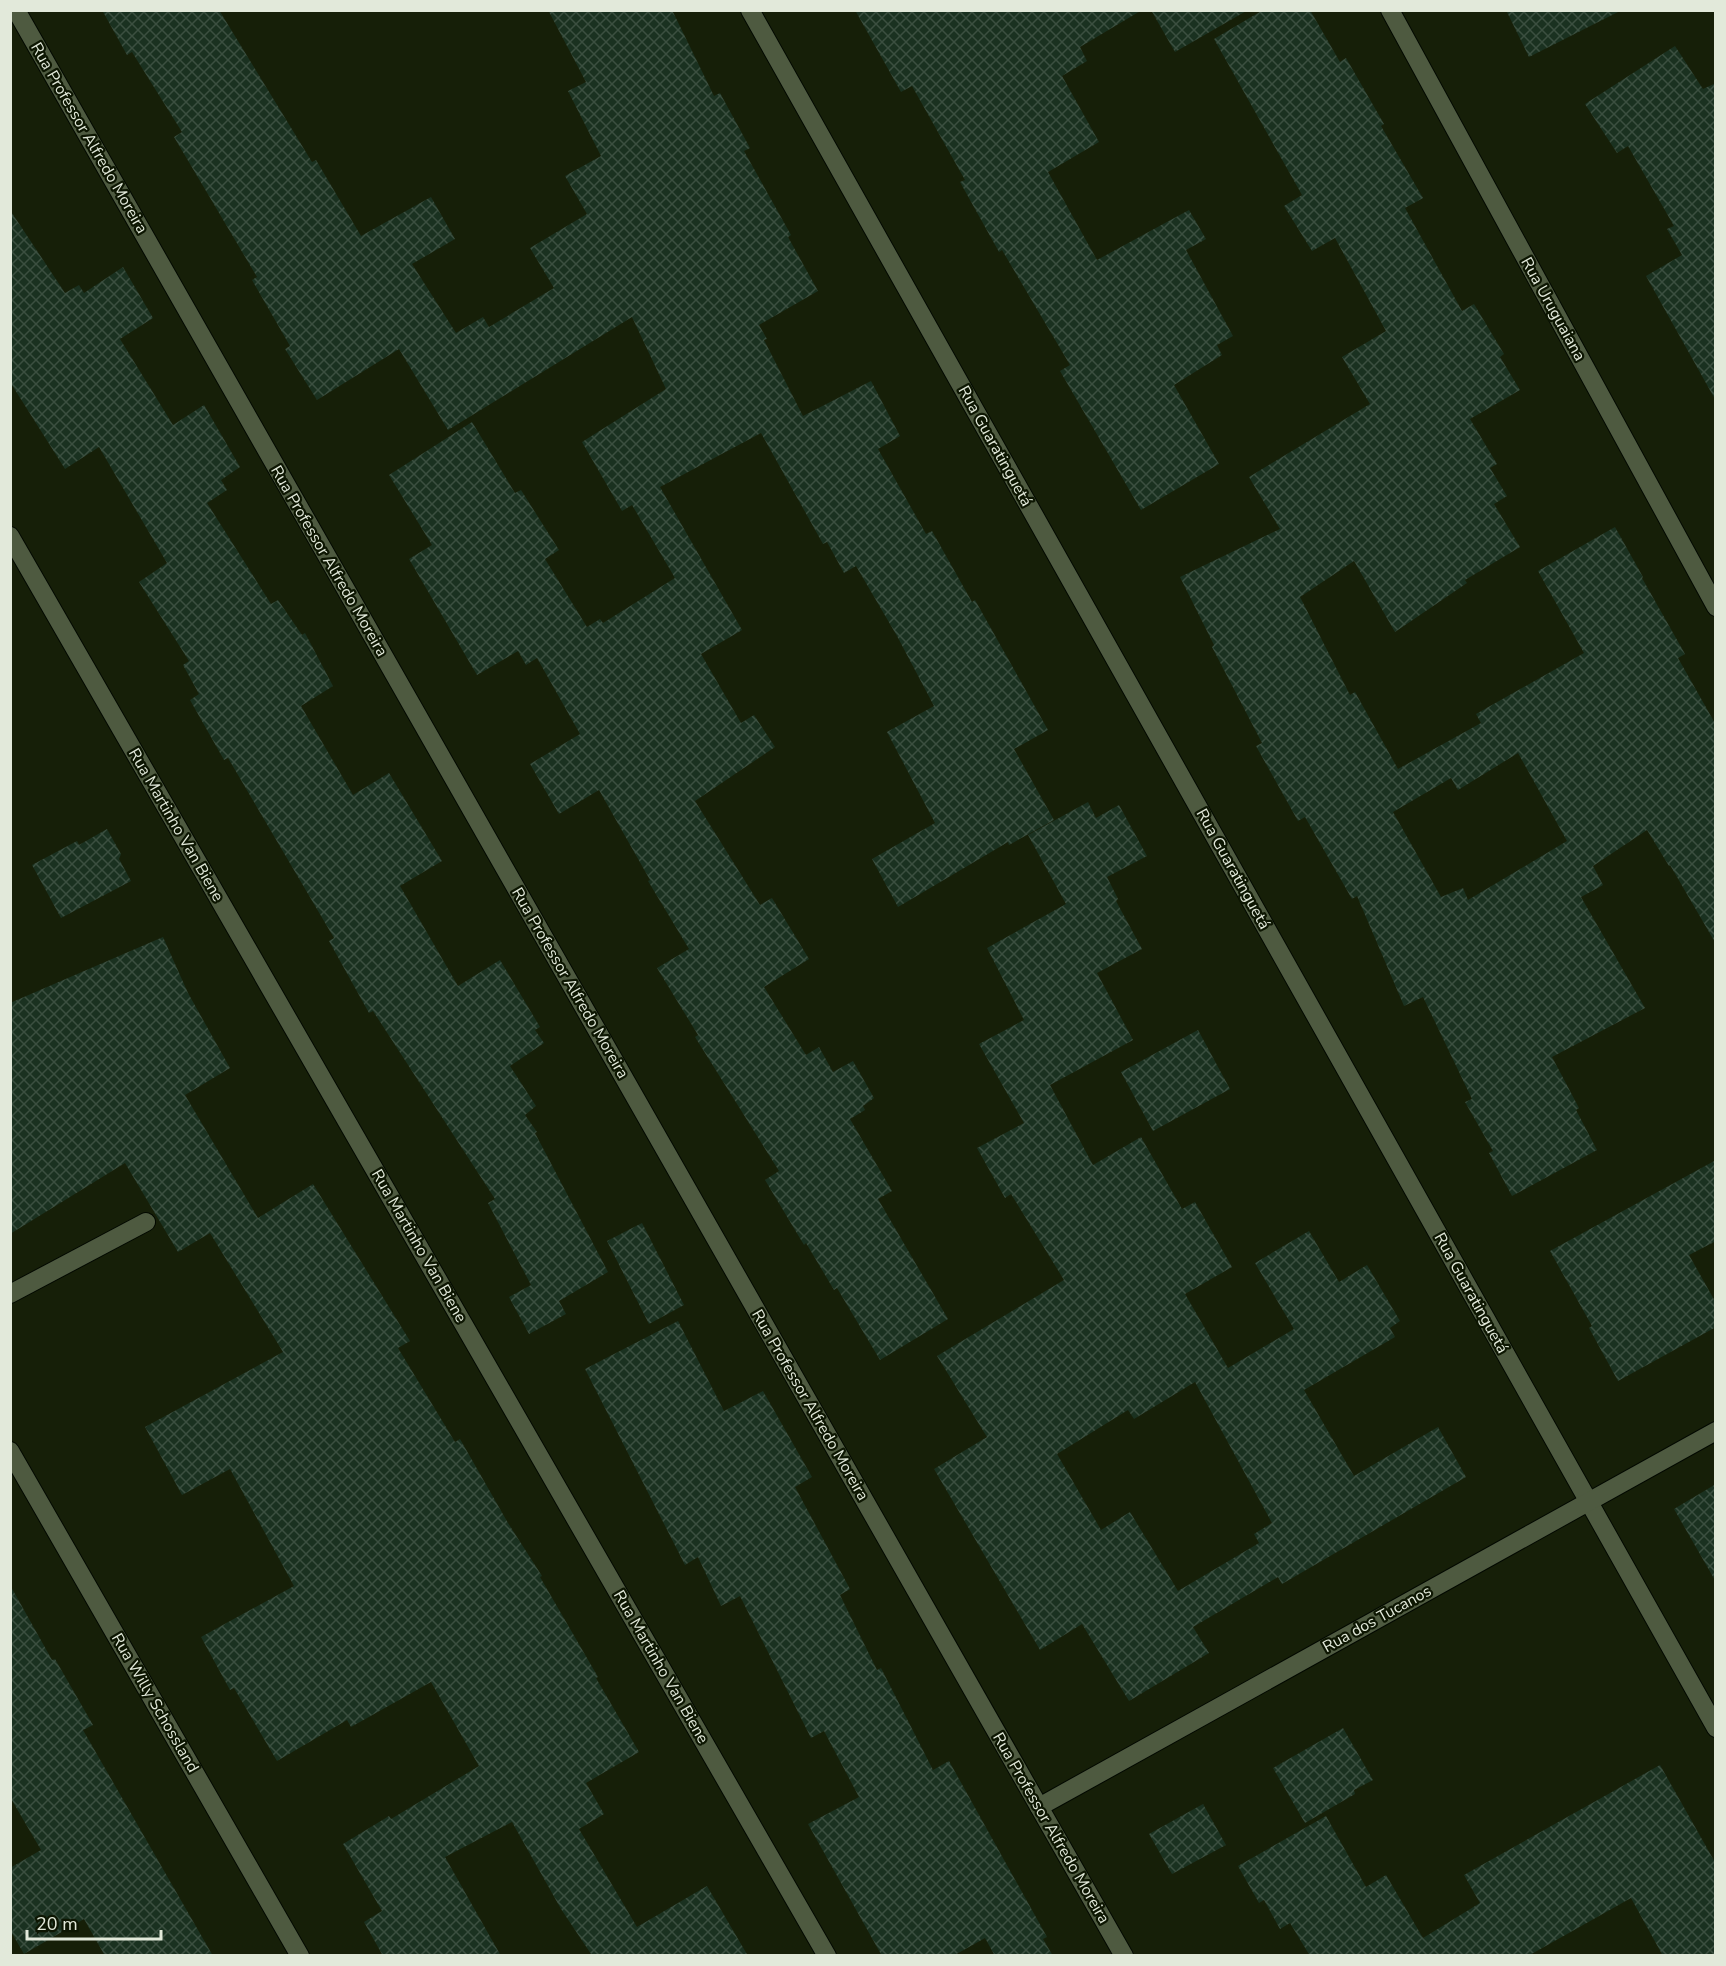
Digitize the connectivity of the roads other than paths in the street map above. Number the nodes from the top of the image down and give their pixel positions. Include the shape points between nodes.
1 (16, 10) edge
2 (750, 10) edge
3 (1390, 10) edge
4 (10, 536) edge
5 (1716, 606) edge
6 (146, 1222) dead end
7 (10, 1294) edge
8 (1716, 1431) edge
9 (10, 1451) edge
10 (1588, 1502) junction
11 (1716, 1728) edge
12 (1039, 1807) junction
13 (300, 1956) edge
14 (827, 1956) edge
15 (1124, 1956) edge

1 - 12 street, Rua Professor Alfredo Moreira
2 - 10 street, Rua Guaratinguetá
3 - 5 street, Rua Uruguaiana
4 - 14 street, Rua Martinho Van Biene
6 - 7 street
8 - 10 street, Rua dos Tucanos
9 - 13 street, Rua Willy Schossland
10 - 11 street, Rua Guaratinguetá
10 - 12 street, Rua dos Tucanos
12 - 15 street, Rua Professor Alfredo Moreira

